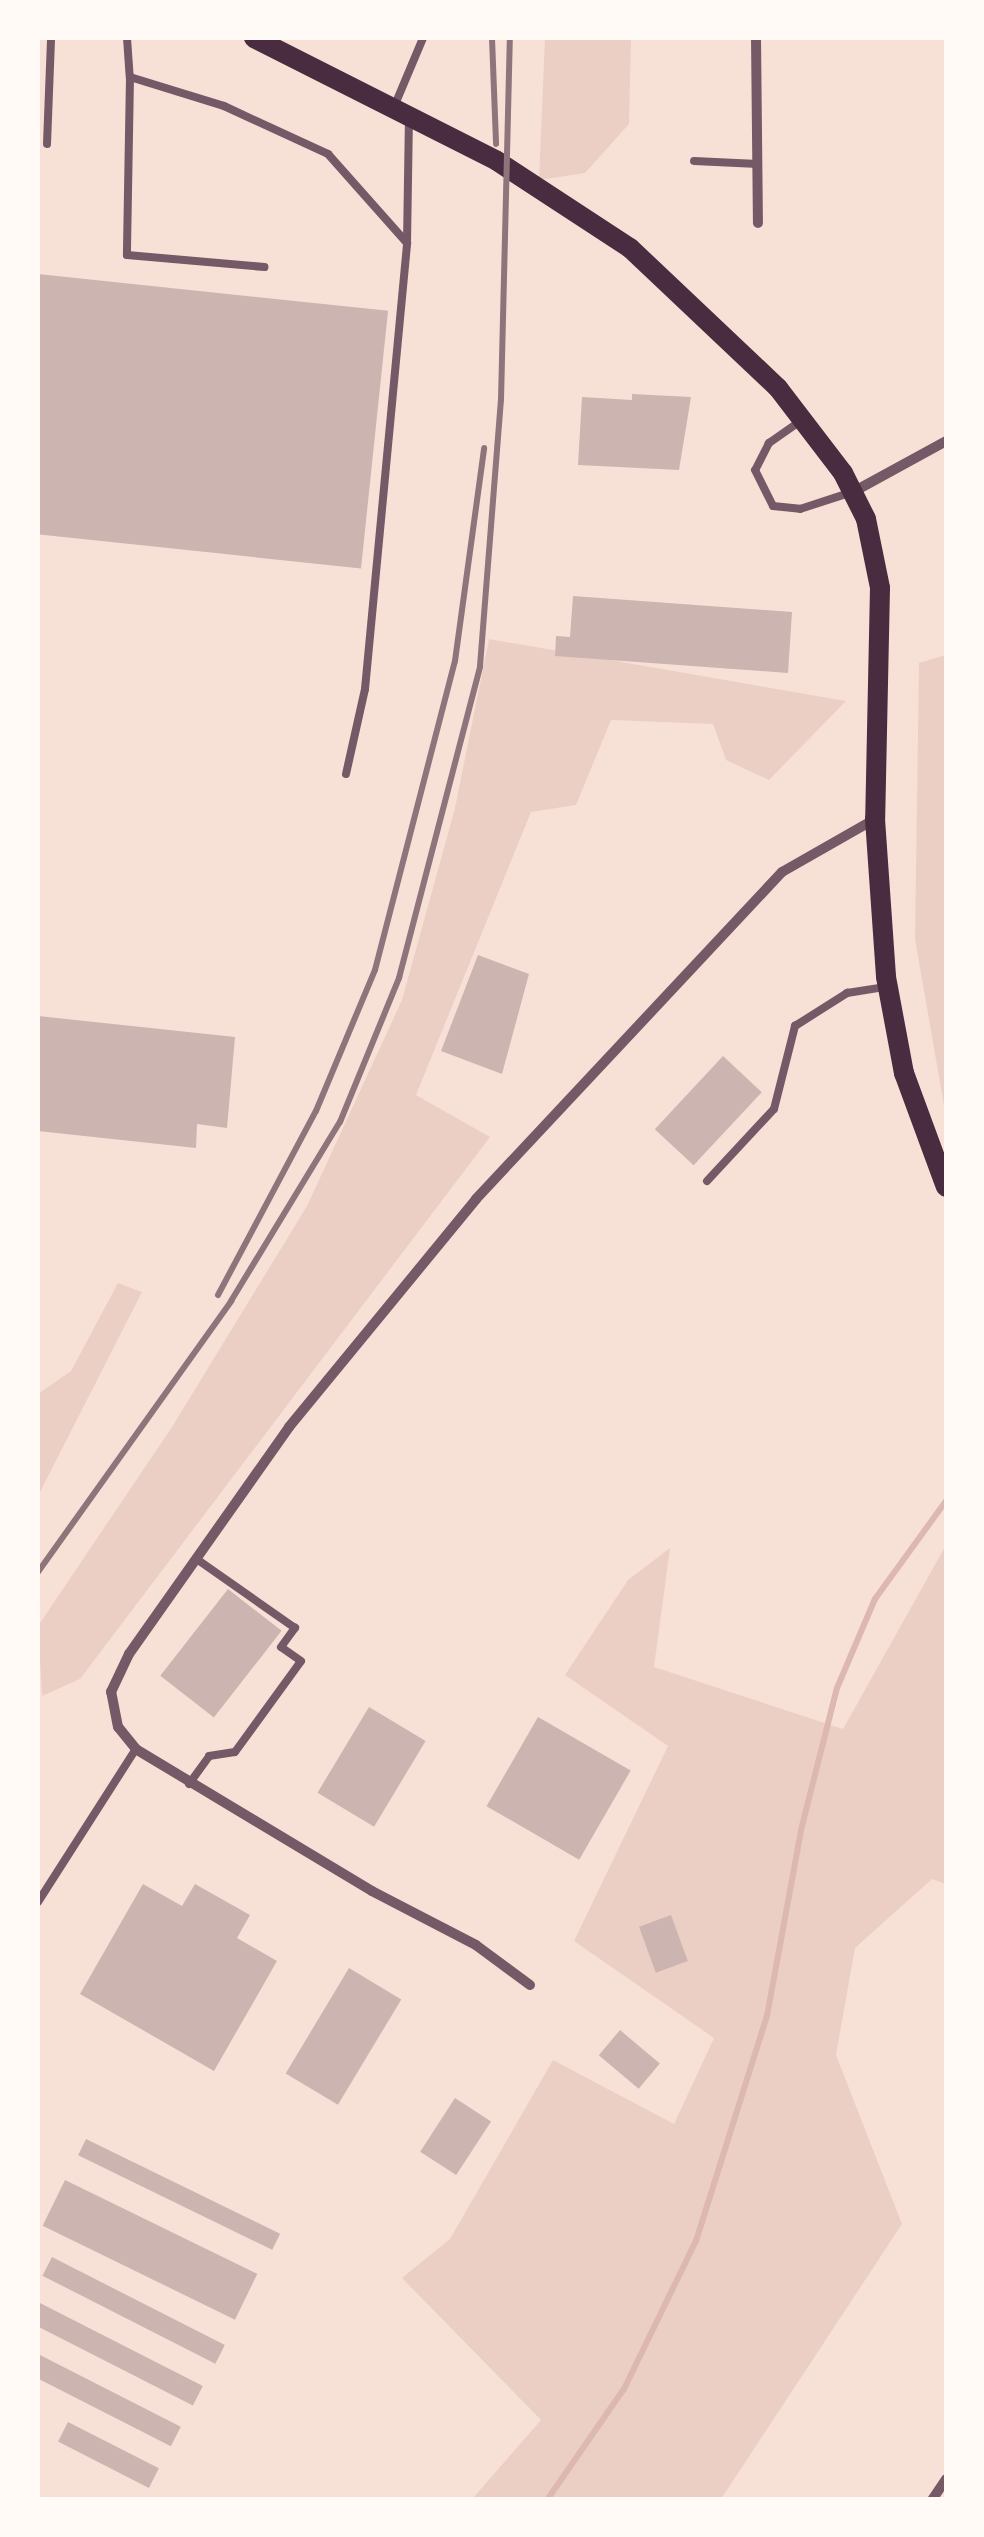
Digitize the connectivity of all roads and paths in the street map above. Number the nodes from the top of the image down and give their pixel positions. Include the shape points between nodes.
1 (51, 38) edge
2 (128, 38) edge
3 (254, 38) edge
4 (423, 38) edge
5 (756, 38) edge
6 (130, 76) junction
7 (402, 111) junction
8 (47, 144) dead end
9 (694, 161) dead end
10 (758, 164) junction
11 (758, 223) dead end
12 (407, 243) junction
13 (264, 267) dead end
14 (804, 418) junction
15 (946, 441) edge
16 (853, 492) junction
17 (346, 774) dead end
18 (875, 818) junction
19 (888, 986) junction
20 (707, 1181) dead end
21 (946, 1187) edge
22 (198, 1560) junction
23 (136, 1749) junction
24 (189, 1784) junction
25 (38, 1902) edge
26 (530, 1985) dead end
27 (946, 2479) edge
28 (932, 2500) edge

1 - 8 lane
2 - 6 lane
3 - 7 main road
4 - 7 lane
5 - 10 street
6 - 12 lane via 224,106 328,154
6 - 13 lane via 126,254
7 - 12 lane
7 - 14 main road via 497,161 630,248
9 - 10 lane
10 - 11 street
12 - 17 lane via 365,690
14 - 16 main road
14 - 16 lane via 769,443 755,470 773,506 800,509
15 - 16 street
16 - 18 main road via 880,588
18 - 19 main road
18 - 22 street via 782,872 476,1199 350,1344
19 - 20 lane via 847,993 795,1026 774,1109
19 - 21 main road via 904,1074
22 - 23 street via 114,1683 112,1712
22 - 24 lane via 295,1628 281,1647 301,1661 235,1752 209,1756
23 - 24 street
23 - 25 lane
24 - 26 street via 476,1945
27 - 28 street

